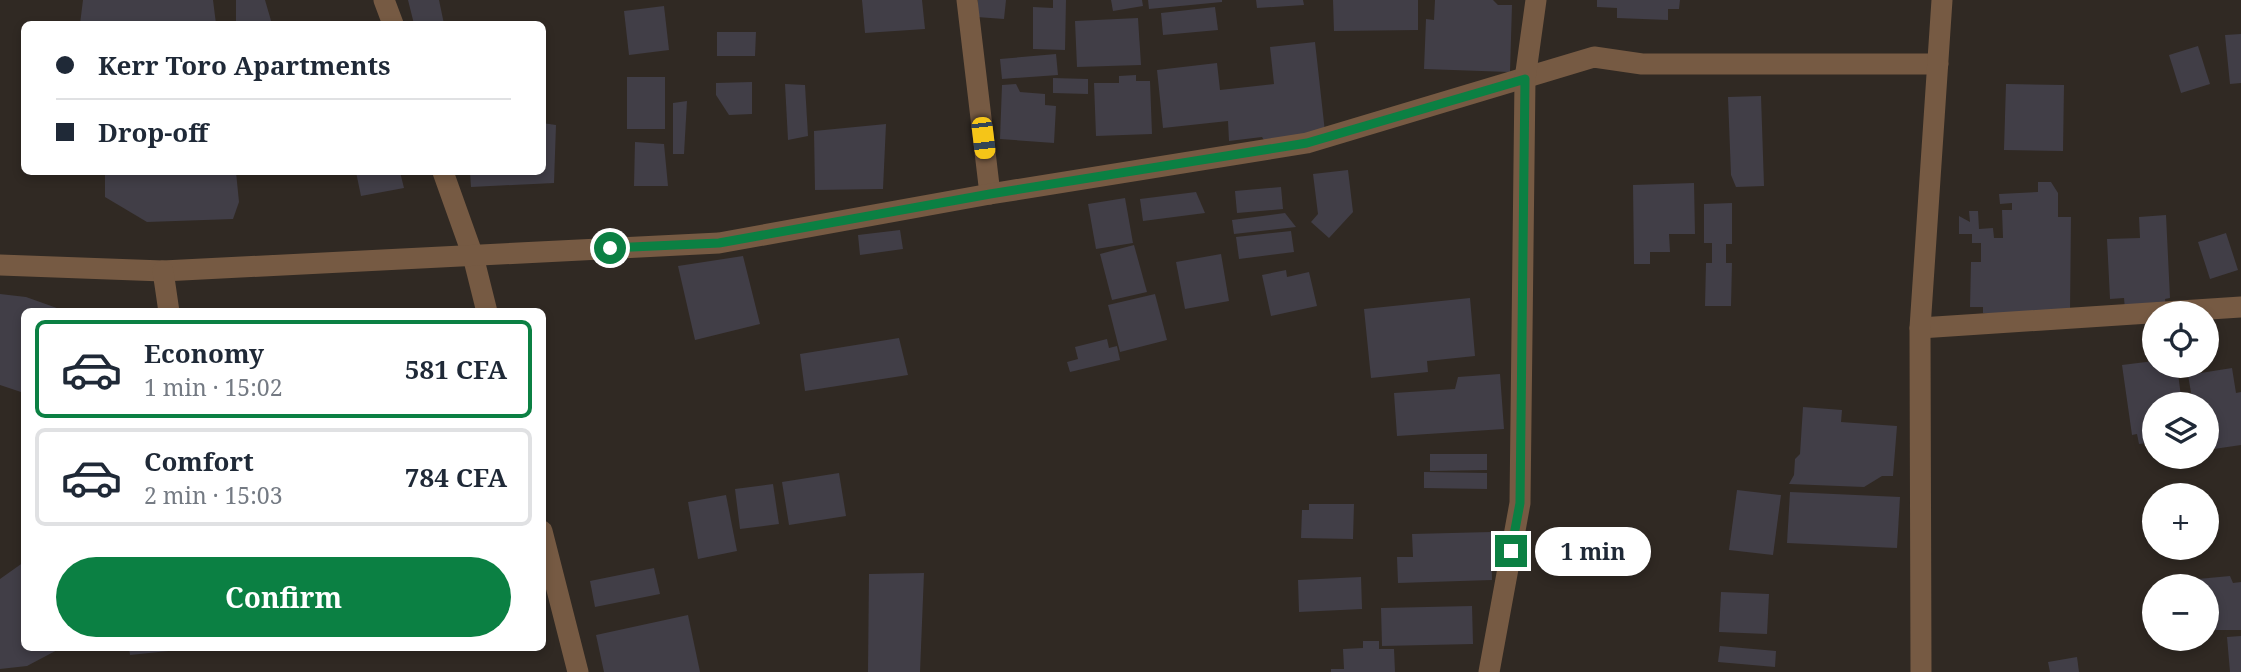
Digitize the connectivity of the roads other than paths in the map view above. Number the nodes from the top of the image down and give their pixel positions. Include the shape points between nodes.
1 (384, 0) edge
2 (967, 0) edge
3 (1536, 0) edge
4 (1942, 0) edge
5 (392, 21) edge
6 (1938, 64) junction
7 (1525, 79) junction
8 (444, 175) edge
9 (990, 194) junction
10 (472, 256) junction
11 (0, 265) edge
12 (163, 271) junction
13 (2241, 307) edge
14 (168, 308) edge
15 (486, 308) edge
16 (1920, 328) junction
17 (546, 547) edge
18 (578, 672) edge
19 (1489, 672) edge
20 (1921, 672) edge

1 - 5 street
2 - 9 street
3 - 7 street
4 - 6 street
6 - 7 street via 1642,64 1594,57
6 - 16 street
7 - 9 street via 1307,143
7 - 19 street via 1520,503
8 - 10 street
9 - 10 street via 719,243
10 - 12 street
10 - 15 street
11 - 12 street
12 - 14 street
13 - 16 street
16 - 20 street
17 - 18 street

